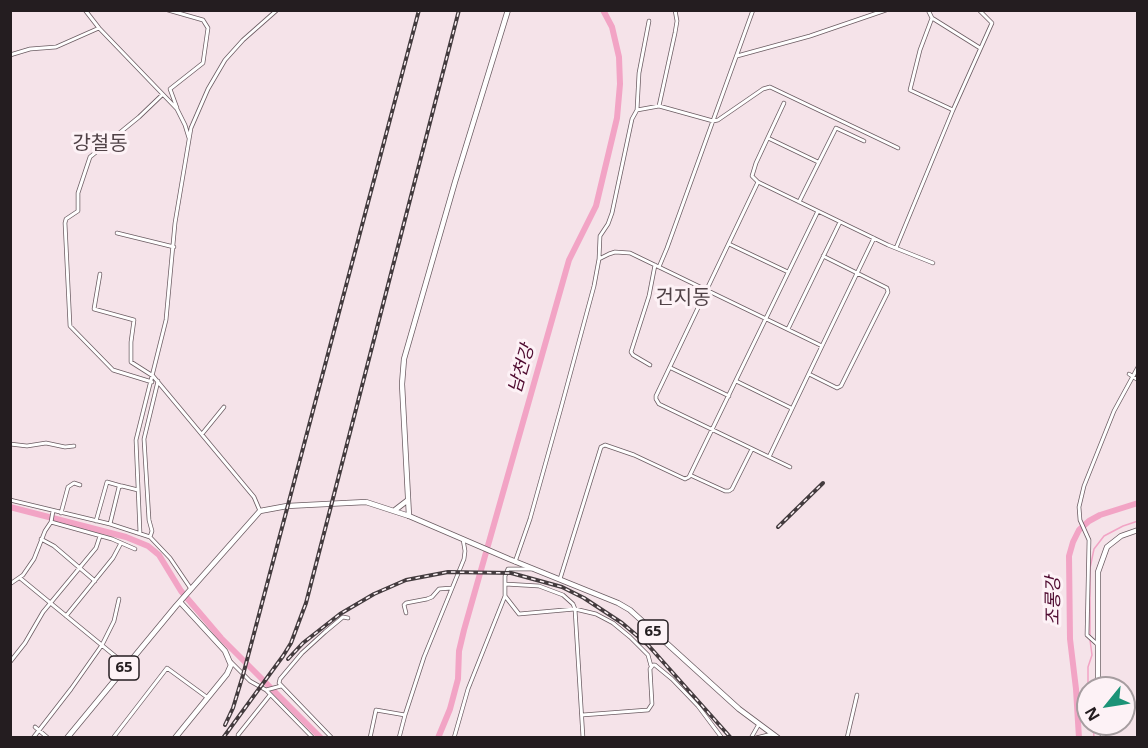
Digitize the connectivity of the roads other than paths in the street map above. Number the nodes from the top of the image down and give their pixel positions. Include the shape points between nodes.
1 (85, 10) edge
2 (168, 10) edge
3 (277, 10) edge
4 (508, 10) edge
5 (675, 10) edge
6 (753, 10) edge
7 (886, 10) edge
8 (928, 10) edge
9 (979, 10) edge
10 (932, 18) junction
11 (649, 21) dead end
12 (99, 28) junction
13 (980, 48) junction
14 (10, 55) edge
15 (737, 56) junction
16 (162, 95) junction
17 (784, 103) dead end
18 (659, 106) junction
19 (177, 109) junction
20 (637, 110) junction
21 (953, 110) junction
22 (713, 121) junction
23 (768, 138) junction
24 (189, 140) junction
25 (864, 141) dead end
26 (898, 148) dead end
27 (818, 162) junction
28 (758, 182) junction
29 (799, 202) junction
30 (818, 211) junction
31 (840, 222) junction
32 (117, 233) dead end
33 (874, 238) junction
34 (729, 244) junction
35 (174, 247) junction
36 (896, 248) junction
37 (824, 256) junction
38 (599, 259) junction
39 (933, 263) dead end
40 (657, 266) junction
41 (788, 272) junction
42 (857, 273) junction
43 (100, 274) dead end
44 (707, 290) junction
45 (765, 319) junction
46 (788, 329) junction
47 (822, 346) junction
48 (650, 365) dead end
49 (670, 367) junction
50 (1137, 367) edge
51 (810, 374) junction
52 (1129, 374) dead end
53 (153, 376) junction
54 (1133, 376) junction
55 (1137, 380) edge
56 (158, 381) junction
57 (736, 381) junction
58 (152, 382) junction
59 (729, 396) junction
60 (224, 407) dead end
61 (792, 408) junction
62 (713, 429) junction
63 (202, 435) junction
64 (10, 444) edge
65 (74, 446) dead end
66 (752, 449) junction
67 (769, 457) junction
68 (790, 467) dead end
69 (146, 470) junction
70 (138, 471) junction
71 (690, 475) junction
72 (80, 485) dead end
73 (121, 486) junction
74 (138, 490) junction
75 (10, 500) edge
76 (408, 500) junction
77 (395, 510) junction
78 (260, 511) junction
79 (53, 513) junction
80 (61, 513) junction
81 (409, 516) junction
82 (96, 521) junction
83 (51, 522) junction
84 (110, 524) junction
85 (1137, 530) edge
86 (140, 533) junction
87 (100, 536) junction
88 (150, 537) junction
89 (41, 539) junction
90 (463, 539) junction
91 (121, 543) junction
92 (135, 549) dead end
93 (515, 562) junction
94 (80, 568) junction
95 (533, 569) junction
96 (20, 578) junction
97 (560, 579) junction
98 (95, 581) junction
99 (10, 584) edge
100 (505, 584) junction
101 (452, 588) junction
102 (190, 590) junction
103 (505, 596) junction
104 (118, 599) dead end
105 (181, 601) junction
106 (50, 603) junction
107 (575, 609) junction
108 (406, 613) dead end
109 (66, 616) junction
110 (348, 618) dead end
111 (1097, 644) junction
112 (102, 645) junction
113 (231, 661) junction
114 (10, 662) edge
115 (126, 665) junction
116 (651, 666) junction
117 (1098, 676) edge
118 (281, 686) junction
119 (266, 690) junction
120 (270, 695) junction
121 (856, 695) dead end
122 (208, 698) junction
123 (405, 715) junction
124 (582, 715) junction
125 (759, 724) junction
126 (37, 728) junction
127 (238, 735) dead end
128 (776, 736) edge
129 (33, 738) edge
130 (48, 738) edge
131 (67, 738) edge
132 (113, 738) edge
133 (175, 738) edge
134 (313, 738) edge
135 (332, 738) edge
136 (370, 738) edge
137 (399, 738) edge
138 (454, 738) edge
139 (583, 738) edge
140 (722, 738) edge
141 (751, 738) edge
142 (756, 738) edge
143 (848, 738) edge

1 - 12 street
2 - 19 street via 203,20 208,28 203,63 170,89
3 - 24 street via 220,67
4 - 76 main road via 404,359
5 - 18 street via 675,33
6 - 15 street
7 - 15 street
8 - 10 street
9 - 13 street via 992,23
10 - 13 street
10 - 21 street via 910,88
11 - 20 street
12 - 14 street via 56,47
12 - 16 street
13 - 21 street
15 - 22 street
16 - 19 street
16 - 58 street via 90,158 78,193 78,211 65,223 70,326 113,370
17 - 23 street
18 - 20 street
18 - 22 street
19 - 24 street
20 - 38 street via 612,213 600,236
21 - 36 street
22 - 26 street via 770,87
22 - 40 street
23 - 27 street
23 - 28 street via 752,176
24 - 35 street
25 - 27 street via 836,128
27 - 29 street
28 - 29 street
28 - 34 street
29 - 30 street
30 - 31 street
30 - 41 street
31 - 33 street
31 - 37 street
32 - 35 street
33 - 36 street
33 - 42 street
34 - 41 street
34 - 44 street
35 - 53 street via 168,310
36 - 39 street
37 - 42 street
37 - 46 street
38 - 40 street via 615,252 630,253
38 - 93 street via 561,408
40 - 44 street
40 - 48 street via 631,352
41 - 45 street
42 - 47 street
42 - 51 street via 888,292 841,386 837,388
43 - 53 street via 94,309 134,320 131,362
44 - 45 street
44 - 49 street
45 - 46 street
45 - 57 street
46 - 47 street
47 - 51 street
49 - 59 street
49 - 62 street via 656,396 657,402
50 - 54 street
51 - 61 street
52 - 54 street
53 - 56 street
53 - 58 street
54 - 55 street
54 - 111 street via 1120,397 1079,507 1090,544 1087,635
56 - 63 street
56 - 69 street via 144,436
57 - 59 street
57 - 61 street
58 - 70 street via 136,440
59 - 62 street
60 - 63 street
61 - 67 street
62 - 66 street
62 - 71 street
63 - 78 street via 254,497
64 - 65 street
66 - 67 street
66 - 71 street via 732,489 724,491
67 - 68 street
69 - 70 street
69 - 88 street
70 - 74 street
71 - 97 street via 686,479 634,454 601,447
72 - 80 street via 68,487
73 - 74 street
73 - 82 street via 107,482
73 - 84 street
74 - 86 street
75 - 79 street
76 - 77 main road
76 - 81 main road
77 - 78 main road, 65 via 366,502
77 - 81 main road, 65
78 - 102 main road, 65
79 - 80 street
79 - 83 street
80 - 82 street
81 - 90 main road, 65
82 - 84 street
83 - 87 street
83 - 89 street
84 - 86 street
85 - 111 main road via 1117,538 1103,555 1098,576
86 - 88 street
87 - 91 street
87 - 94 street
88 - 102 street via 170,558
89 - 94 street
89 - 96 street via 34,559
90 - 93 main road, 65
90 - 101 street via 464,559
91 - 92 street
91 - 98 street
93 - 95 main road, 65
94 - 98 street
94 - 106 street
95 - 97 main road, 65
95 - 100 street via 508,569
96 - 99 street
96 - 106 street
97 - 125 main road, 65 via 626,607
98 - 109 street
100 - 103 street
100 - 107 street via 553,590 567,597
101 - 108 street via 441,588 432,597 406,603
101 - 123 street
102 - 105 main road, 65
103 - 107 street via 519,614
103 - 138 street via 468,689
104 - 112 street via 114,621
105 - 113 main road
105 - 115 main road, 65
106 - 109 street
106 - 114 street
107 - 116 street via 597,614 618,626 648,655
107 - 124 street
109 - 112 street
110 - 118 street via 344,617 302,653 280,679
111 - 117 main road
112 - 115 street
112 - 126 street
113 - 119 street via 250,681
113 - 122 main road via 229,670
115 - 131 main road, 65
116 - 124 street via 652,704 648,710
116 - 140 street via 656,665 672,679
118 - 119 street
118 - 135 street
119 - 120 street
120 - 127 street
120 - 134 street
121 - 143 street
122 - 132 street via 167,668
122 - 133 main road
123 - 136 street via 376,710
123 - 137 street
124 - 139 street
125 - 128 main road, 65
125 - 141 street
126 - 129 street
126 - 130 street
128 - 142 street

